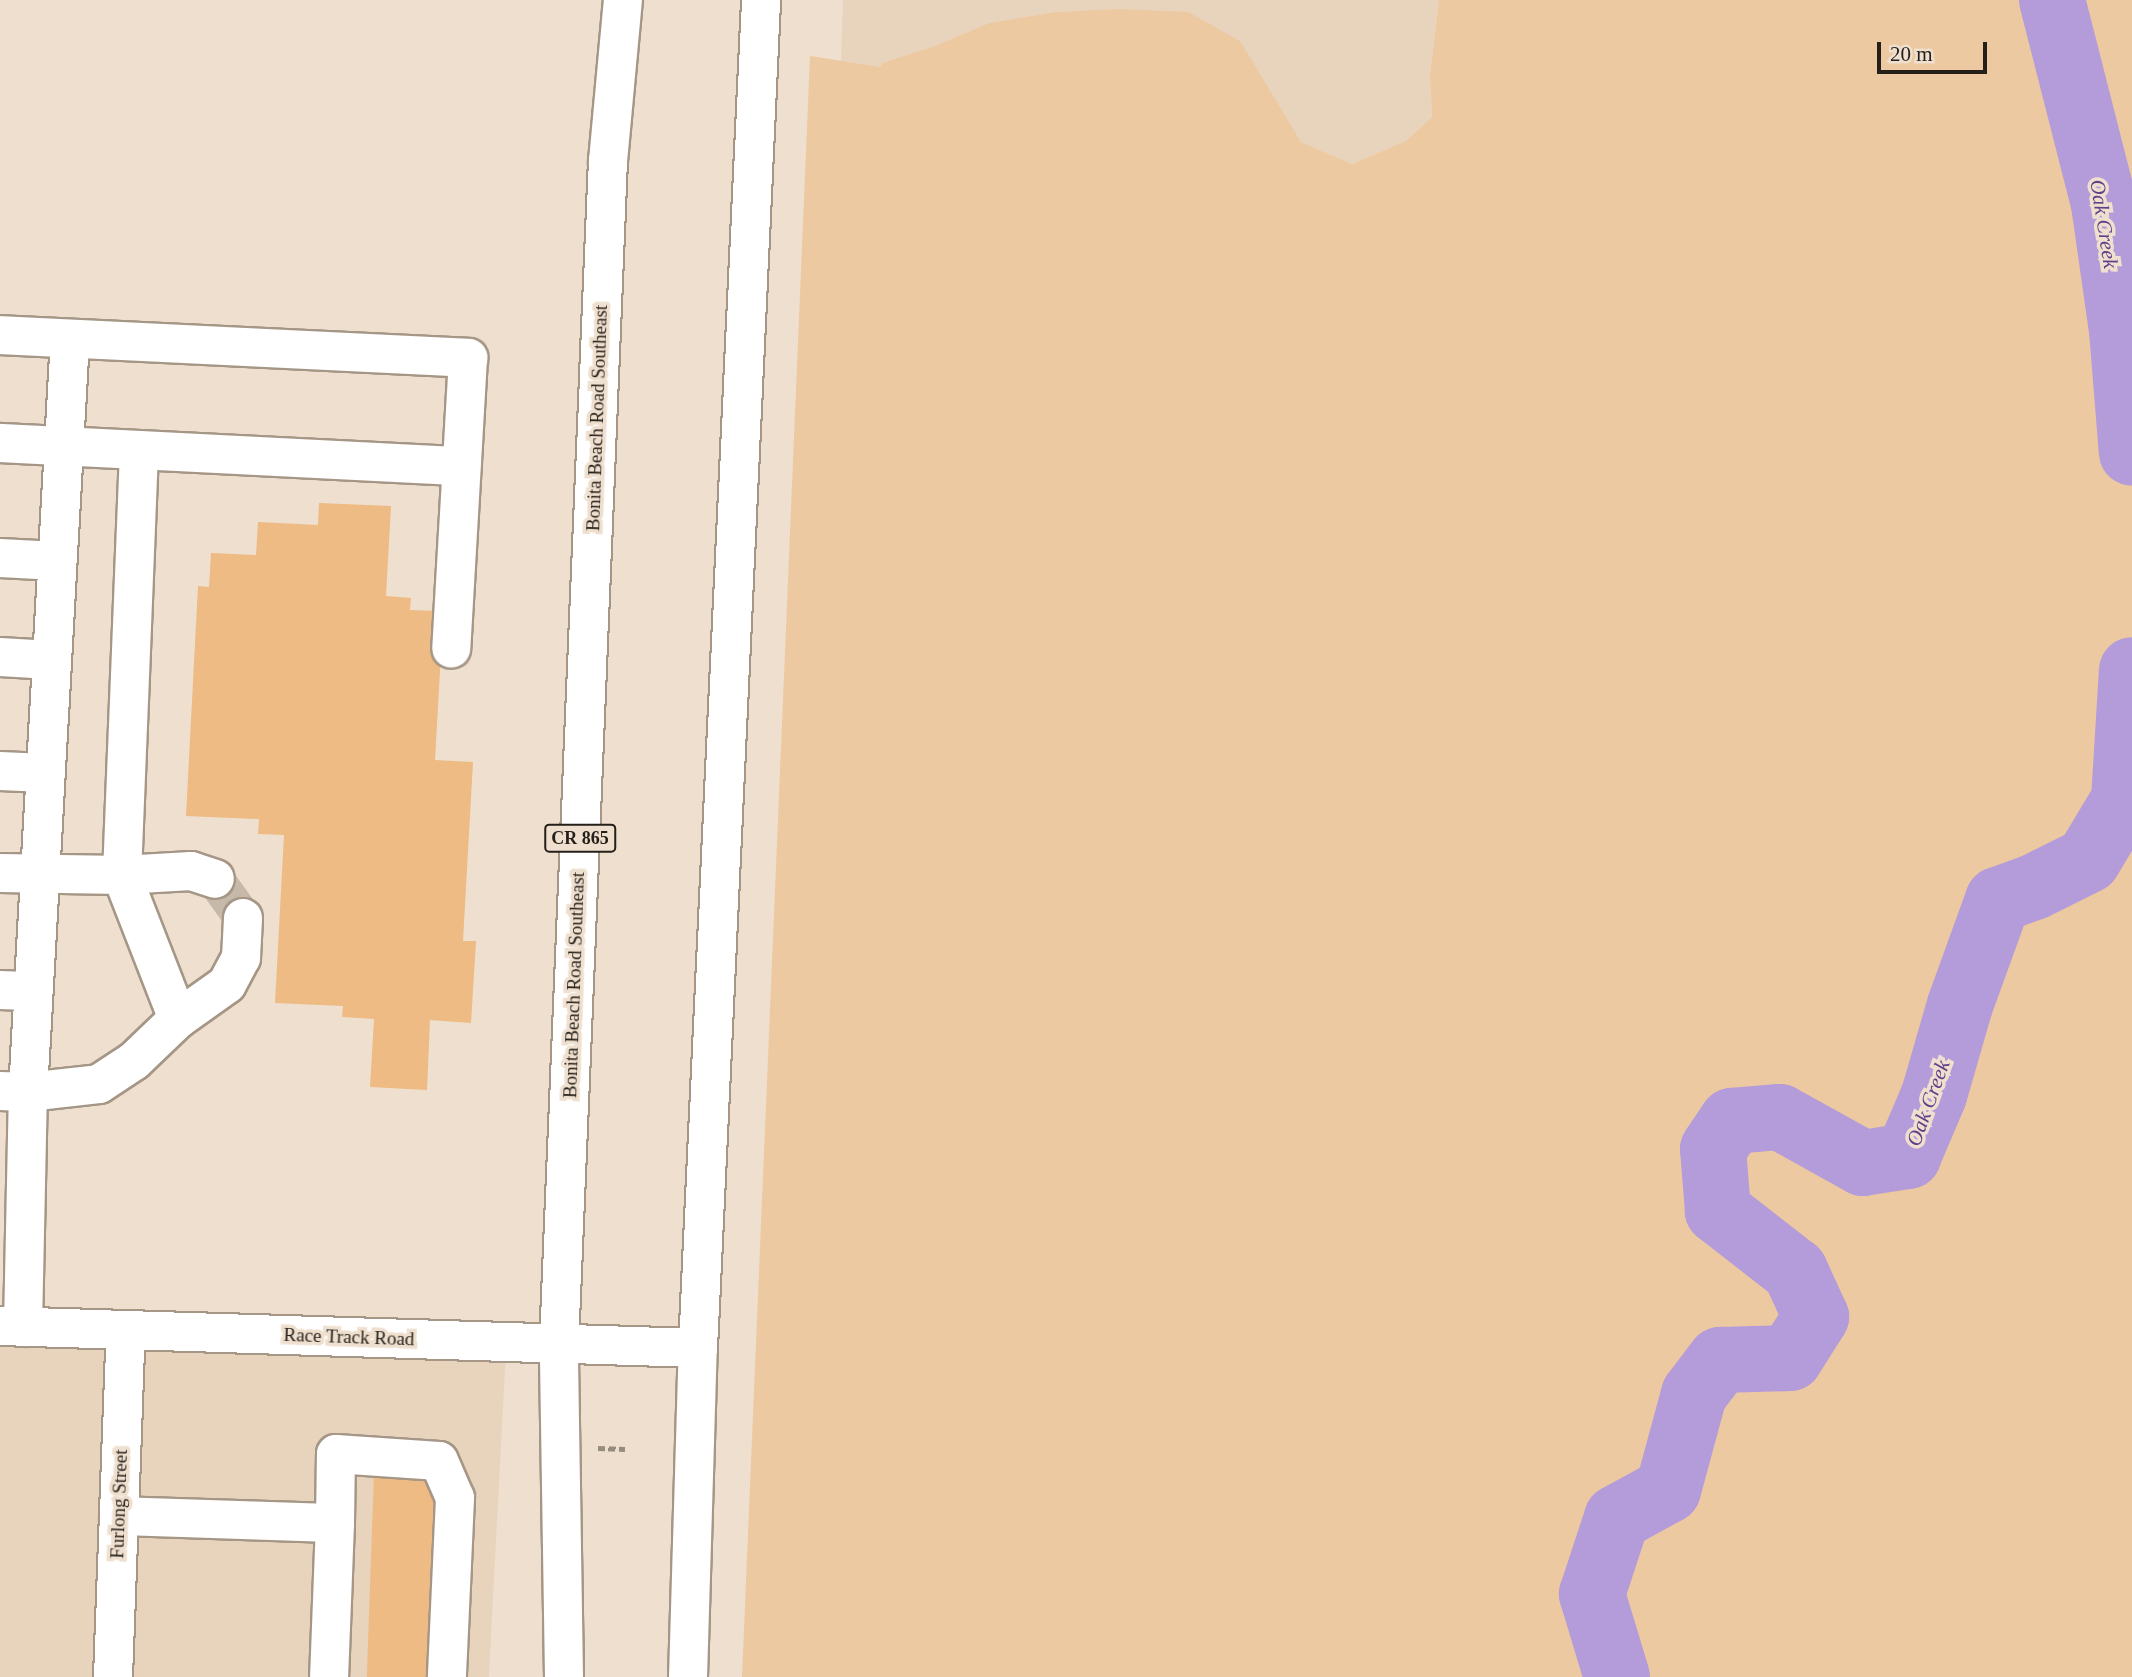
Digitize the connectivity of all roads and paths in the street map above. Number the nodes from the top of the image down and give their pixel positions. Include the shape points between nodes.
1 (623, 0) edge
2 (761, 0) edge
3 (0, 335) edge
4 (70, 338) junction
5 (0, 443) edge
6 (63, 446) junction
7 (138, 450) junction
8 (461, 466) junction
9 (0, 558) edge
10 (57, 561) junction
11 (451, 649) dead end
12 (0, 657) edge
13 (51, 660) junction
14 (0, 771) edge
15 (45, 773) junction
16 (0, 873) edge
17 (40, 875) junction
18 (122, 875) junction
19 (215, 879) tunnel mouth
20 (243, 918) tunnel mouth
21 (17, 990) edge
22 (178, 1019) junction
23 (14, 1092) edge
24 (12, 1327) edge
25 (125, 1330) junction
26 (559, 1344) junction
27 (698, 1348) junction
28 (598, 1448) dead end
29 (625, 1449) dead end
30 (119, 1516) junction
31 (335, 1523) junction
32 (113, 1677) edge
33 (329, 1677) edge
34 (447, 1677) edge
35 (564, 1677) edge
36 (688, 1677) edge

1 - 26 main road, Bonita Beach Road Southeast / CR 865 via 607,161
2 - 27 main road
3 - 4 main road
4 - 6 main road
4 - 8 main road via 468,358
5 - 6 main road
6 - 7 main road
6 - 10 main road
7 - 8 main road
7 - 18 main road
8 - 11 main road
9 - 10 main road
10 - 13 main road
12 - 13 main road
13 - 15 main road
14 - 15 main road
15 - 17 main road
16 - 17 main road
17 - 18 main road
17 - 21 main road
18 - 19 main road via 191,871
18 - 22 main road
20 - 22 main road via 241,958 227,984
21 - 23 main road
22 - 23 main road via 134,1061 99,1084
23 - 24 main road
24 - 25 main road, Race Track Road
25 - 26 main road, Race Track Road
25 - 30 main road, Furlong Street
26 - 27 main road, Race Track Road
26 - 35 main road, Bonita Beach Road Southeast / CR 865
27 - 36 main road
28 - 29 path
30 - 31 main road
30 - 32 main road, Furlong Street
31 - 33 main road
31 - 34 main road via 337,1454 439,1461 455,1498

